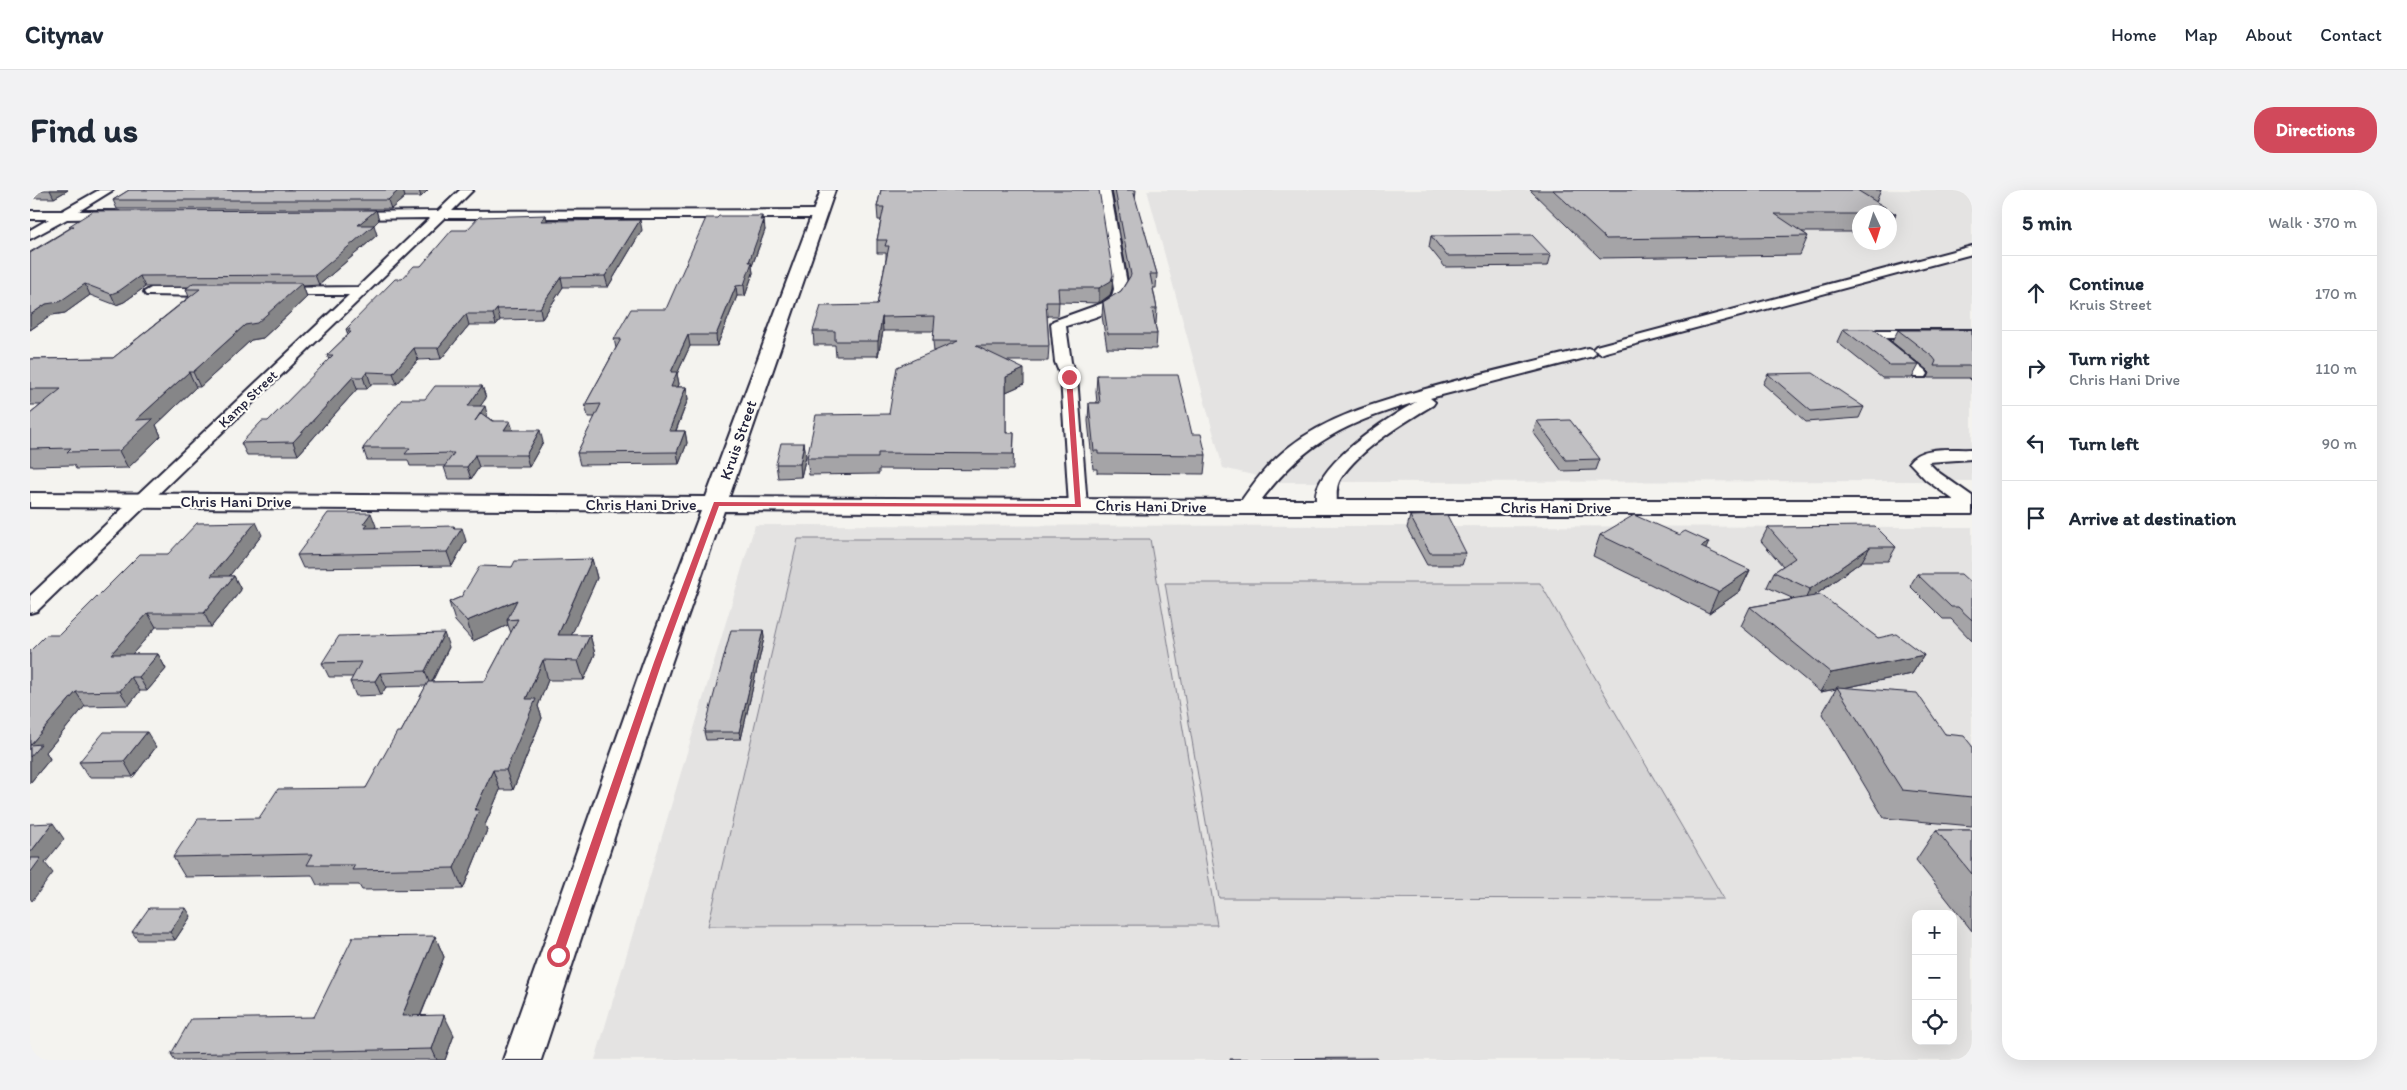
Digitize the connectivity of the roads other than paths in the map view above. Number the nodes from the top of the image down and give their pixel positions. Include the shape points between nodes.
1 (108, 190) edge
2 (467, 190) edge
3 (828, 190) edge
4 (1104, 190) edge
5 (819, 214) junction
6 (30, 215) edge
7 (65, 215) junction
8 (124, 215) edge
9 (342, 215) edge
10 (441, 215) junction
11 (30, 235) edge
12 (1972, 250) edge
13 (361, 291) junction
14 (151, 292) dead end
15 (230, 292) edge
16 (260, 292) edge
17 (1970, 336) edge
18 (1920, 374) dead end
19 (1458, 384) junction
20 (1972, 454) edge
21 (30, 500) edge
22 (142, 501) junction
23 (716, 504) junction
24 (1972, 505) edge
25 (1078, 506) junction
26 (1246, 507) junction
27 (1327, 507) junction
28 (30, 607) edge
29 (522, 1060) edge

1 - 7 street
2 - 10 street, Kamp Street
3 - 5 street, Kruis Street
4 - 25 street via 1121,289 1119,298 1108,306 1058,324 1063,362 1069,377
5 - 10 street
5 - 23 street, Kruis Street
6 - 7 street
7 - 8 street
7 - 11 street
9 - 10 street
10 - 13 street, Kamp Street
12 - 19 street
13 - 16 street
13 - 22 street, Kamp Street
14 - 15 street
17 - 18 street via 1873,336
19 - 26 street via 1368,412 1334,427 1296,450 1276,468
19 - 27 street via 1410,411 1353,455 1335,472 1327,488
20 - 24 street via 1928,456 1918,462
21 - 22 street, Chris Hani Drive
22 - 23 street, Chris Hani Drive
22 - 28 street, Kamp Street
23 - 25 street, Chris Hani Drive
23 - 29 street, Kruis Street via 658,662
24 - 27 street, Chris Hani Drive
25 - 26 street, Chris Hani Drive
26 - 27 street, Chris Hani Drive

